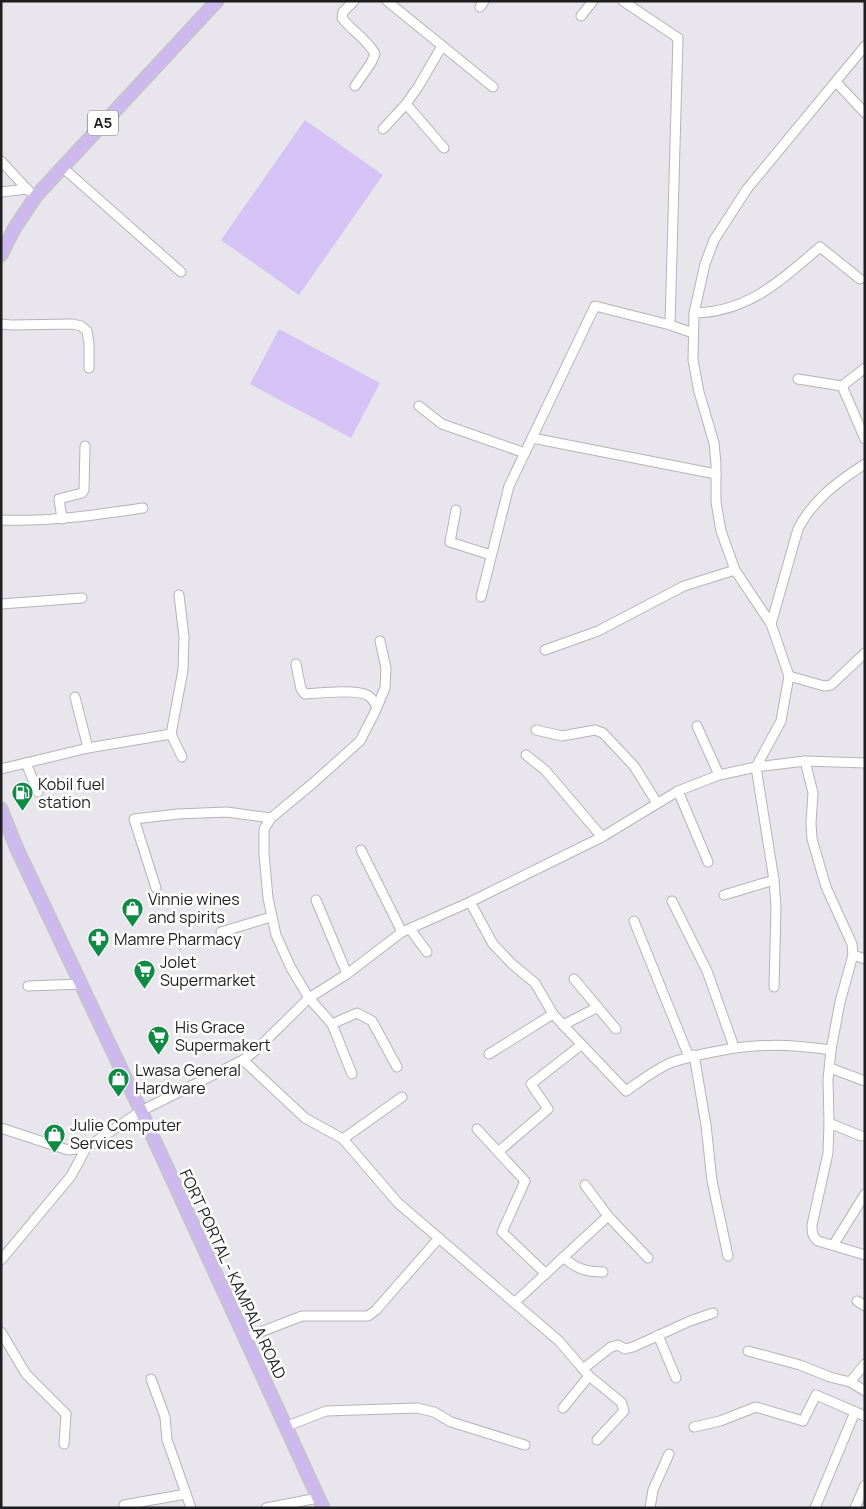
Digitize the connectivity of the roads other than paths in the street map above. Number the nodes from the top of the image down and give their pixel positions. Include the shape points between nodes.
1 (217, 1) edge
2 (354, 1) edge
3 (387, 1) edge
4 (593, 1) edge
5 (623, 1) edge
6 (581, 16) dead end
7 (442, 46) junction
8 (865, 46) edge
9 (836, 82) junction
10 (355, 86) dead end
11 (493, 87) dead end
12 (406, 104) junction
13 (865, 113) edge
14 (383, 129) dead end
15 (444, 148) dead end
16 (1, 161) edge
17 (62, 167) junction
18 (1, 192) edge
19 (31, 192) junction
20 (1, 255) edge
21 (181, 272) dead end
22 (860, 279) dead end
23 (694, 313) junction
24 (1, 324) edge
25 (670, 325) junction
26 (693, 333) junction
27 (89, 368) dead end
28 (865, 368) edge
29 (798, 379) dead end
30 (842, 386) junction
31 (419, 406) dead end
32 (532, 438) junction
33 (865, 439) edge
34 (85, 446) dead end
35 (525, 453) junction
36 (865, 464) edge
37 (716, 474) junction
38 (144, 508) dead end
39 (456, 510) dead end
40 (62, 519) junction
41 (1, 520) edge
42 (491, 555) junction
43 (735, 570) junction
44 (180, 595) dead end
45 (481, 597) dead end
46 (82, 598) dead end
47 (1, 604) edge
48 (771, 624) junction
49 (380, 641) dead end
50 (545, 650) dead end
51 (865, 654) edge
52 (296, 664) dead end
53 (789, 676) junction
54 (75, 697) dead end
55 (377, 707) junction
56 (697, 726) dead end
57 (536, 730) dead end
58 (172, 734) junction
59 (88, 748) junction
60 (526, 755) dead end
61 (182, 757) dead end
62 (806, 761) junction
63 (26, 763) junction
64 (865, 763) edge
65 (756, 767) junction
66 (1, 769) edge
67 (719, 775) junction
68 (678, 791) junction
69 (38, 792) dead end
70 (657, 803) junction
71 (1, 809) edge
72 (271, 818) junction
73 (602, 837) junction
74 (362, 850) dead end
75 (708, 862) dead end
76 (774, 880) junction
77 (156, 888) dead end
78 (724, 895) dead end
79 (316, 900) dead end
80 (672, 901) dead end
81 (470, 902) junction
82 (271, 917) junction
83 (634, 921) dead end
84 (406, 930) junction
85 (221, 932) dead end
86 (427, 952) dead end
87 (853, 955) junction
88 (865, 960) edge
89 (347, 974) junction
90 (574, 979) dead end
91 (81, 984) junction
92 (28, 986) dead end
93 (774, 987) dead end
94 (308, 998) junction
95 (598, 1007) junction
96 (554, 1014) junction
97 (332, 1024) junction
98 (563, 1025) junction
99 (616, 1029) dead end
100 (581, 1045) junction
101 (734, 1048) junction
102 (831, 1050) junction
103 (489, 1054) dead end
104 (692, 1056) junction
105 (243, 1060) junction
106 (397, 1068) dead end
107 (830, 1068) junction
108 (352, 1074) dead end
109 (865, 1081) edge
110 (402, 1097) dead end
111 (141, 1111) junction
112 (829, 1123) junction
113 (1, 1128) edge
114 (477, 1129) dead end
115 (861, 1136) dead end
116 (343, 1139) junction
117 (86, 1148) junction
118 (498, 1152) junction
119 (585, 1185) dead end
120 (865, 1194) edge
121 (608, 1216) junction
122 (439, 1238) junction
123 (834, 1244) junction
124 (865, 1255) edge
125 (728, 1256) dead end
126 (563, 1257) junction
127 (648, 1258) dead end
128 (1, 1260) edge
129 (604, 1272) dead end
130 (546, 1274) junction
131 (514, 1302) junction
132 (713, 1313) dead end
133 (1, 1332) edge
134 (658, 1335) junction
135 (245, 1338) junction
136 (748, 1351) dead end
137 (865, 1364) edge
138 (586, 1372) junction
139 (676, 1378) dead end
140 (151, 1380) dead end
141 (850, 1382) junction
142 (865, 1391) edge
143 (562, 1408) dead end
144 (854, 1412) junction
145 (865, 1416) edge
146 (285, 1427) junction
147 (694, 1427) dead end
148 (597, 1440) dead end
149 (64, 1444) dead end
150 (525, 1445) dead end
151 (669, 1454) dead end
152 (865, 1485) edge
153 (186, 1494) junction
154 (320, 1503) edge
155 (124, 1505) dead end
156 (191, 1508) edge
157 (266, 1508) edge
158 (650, 1508) edge
159 (814, 1508) edge
160 (855, 1508) edge

1 - 17 main road, A5
2 - 10 street via 343,12 342,18 375,54
3 - 7 street
4 - 6 street
5 - 25 street via 678,38
7 - 11 street
7 - 12 street
8 - 9 street
9 - 13 street
9 - 23 street via 747,189 714,240
12 - 14 street
12 - 15 street
16 - 19 street
17 - 19 main road, A5
17 - 21 street
18 - 19 street
19 - 20 main road, A5
22 - 23 street via 820,247 772,288 753,299 710,313
23 - 26 street
24 - 27 street via 81,326 87,331 90,344
25 - 26 street
25 - 32 street via 594,306
26 - 37 street via 693,360 714,443
28 - 30 street
29 - 30 street
30 - 33 street
31 - 35 street via 442,424
32 - 35 street
32 - 37 street
34 - 40 street via 84,490 59,499
35 - 42 street via 509,486
36 - 48 street via 816,501 805,515 798,529
37 - 43 street via 721,531
38 - 40 street
39 - 42 street via 450,542
40 - 41 street
42 - 45 street
43 - 48 street
43 - 50 street via 684,586 598,631
44 - 58 street via 184,637
46 - 47 street
48 - 53 street
49 - 55 street via 386,668 385,688
51 - 53 street via 831,685
52 - 55 street via 305,694 363,694 368,695
53 - 65 street via 781,721
54 - 59 street
55 - 72 street via 360,741 349,753
56 - 67 street
57 - 70 street via 562,736 595,730 603,733 634,766
58 - 59 street
58 - 61 street
59 - 63 street
60 - 73 street via 544,770
62 - 64 street
62 - 65 street
62 - 87 street via 813,793 812,839 826,887 852,944
63 - 66 street
63 - 69 street
65 - 67 street
65 - 76 street
67 - 68 street
68 - 70 street
68 - 75 street
70 - 73 street
71 - 91 main road, FORT PORTAL - KAMPALA ROAD
72 - 77 street via 227,812 134,819
72 - 82 street via 264,829 264,854
73 - 81 street
74 - 84 street
76 - 78 street
76 - 93 street
79 - 89 street
80 - 101 street via 707,970
81 - 84 street
81 - 96 street via 493,944 534,983
82 - 85 street
82 - 94 street via 291,968
83 - 104 street
84 - 86 street
84 - 89 street
87 - 88 street
87 - 102 street
89 - 94 street
90 - 95 street
91 - 92 street
91 - 111 main road, FORT PORTAL - KAMPALA ROAD
94 - 97 street
94 - 105 street
95 - 98 street
95 - 99 street
96 - 98 street
96 - 103 street
97 - 106 street via 357,1013 372,1021
97 - 108 street
98 - 100 street
100 - 104 street via 626,1091 668,1064
100 - 118 street via 531,1084 548,1109
101 - 102 street via 783,1045
101 - 104 street
102 - 107 street
104 - 125 street
105 - 111 street
105 - 116 street via 305,1118
107 - 109 street
107 - 112 street
110 - 116 street
111 - 117 street
111 - 135 main road, FORT PORTAL - KAMPALA ROAD
112 - 115 street
112 - 123 street via 826,1165 812,1232 814,1238
113 - 117 street via 68,1150
114 - 118 street
116 - 122 street via 398,1203
117 - 128 street via 71,1176
118 - 130 street via 526,1181 502,1232
119 - 121 street
120 - 123 street
121 - 126 street
121 - 127 street
122 - 131 street
122 - 135 street via 368,1316 302,1316
123 - 124 street
126 - 129 street via 578,1269
126 - 130 street
130 - 131 street
131 - 138 street via 559,1341
132 - 134 street
133 - 149 street via 26,1374 66,1414
134 - 138 street via 625,1349 611,1346
134 - 139 street
135 - 146 main road, FORT PORTAL - KAMPALA ROAD
136 - 141 street
137 - 141 street
138 - 143 street
138 - 148 street via 621,1402 624,1411
140 - 153 street via 166,1417 167,1440
141 - 142 street
144 - 145 street
144 - 147 street via 816,1395 803,1421 756,1406 720,1421
144 - 159 street
146 - 150 street via 326,1411 417,1408
146 - 154 main road, FORT PORTAL - KAMPALA ROAD
151 - 158 street via 653,1490
152 - 160 street
153 - 155 street
153 - 156 street
154 - 157 street

